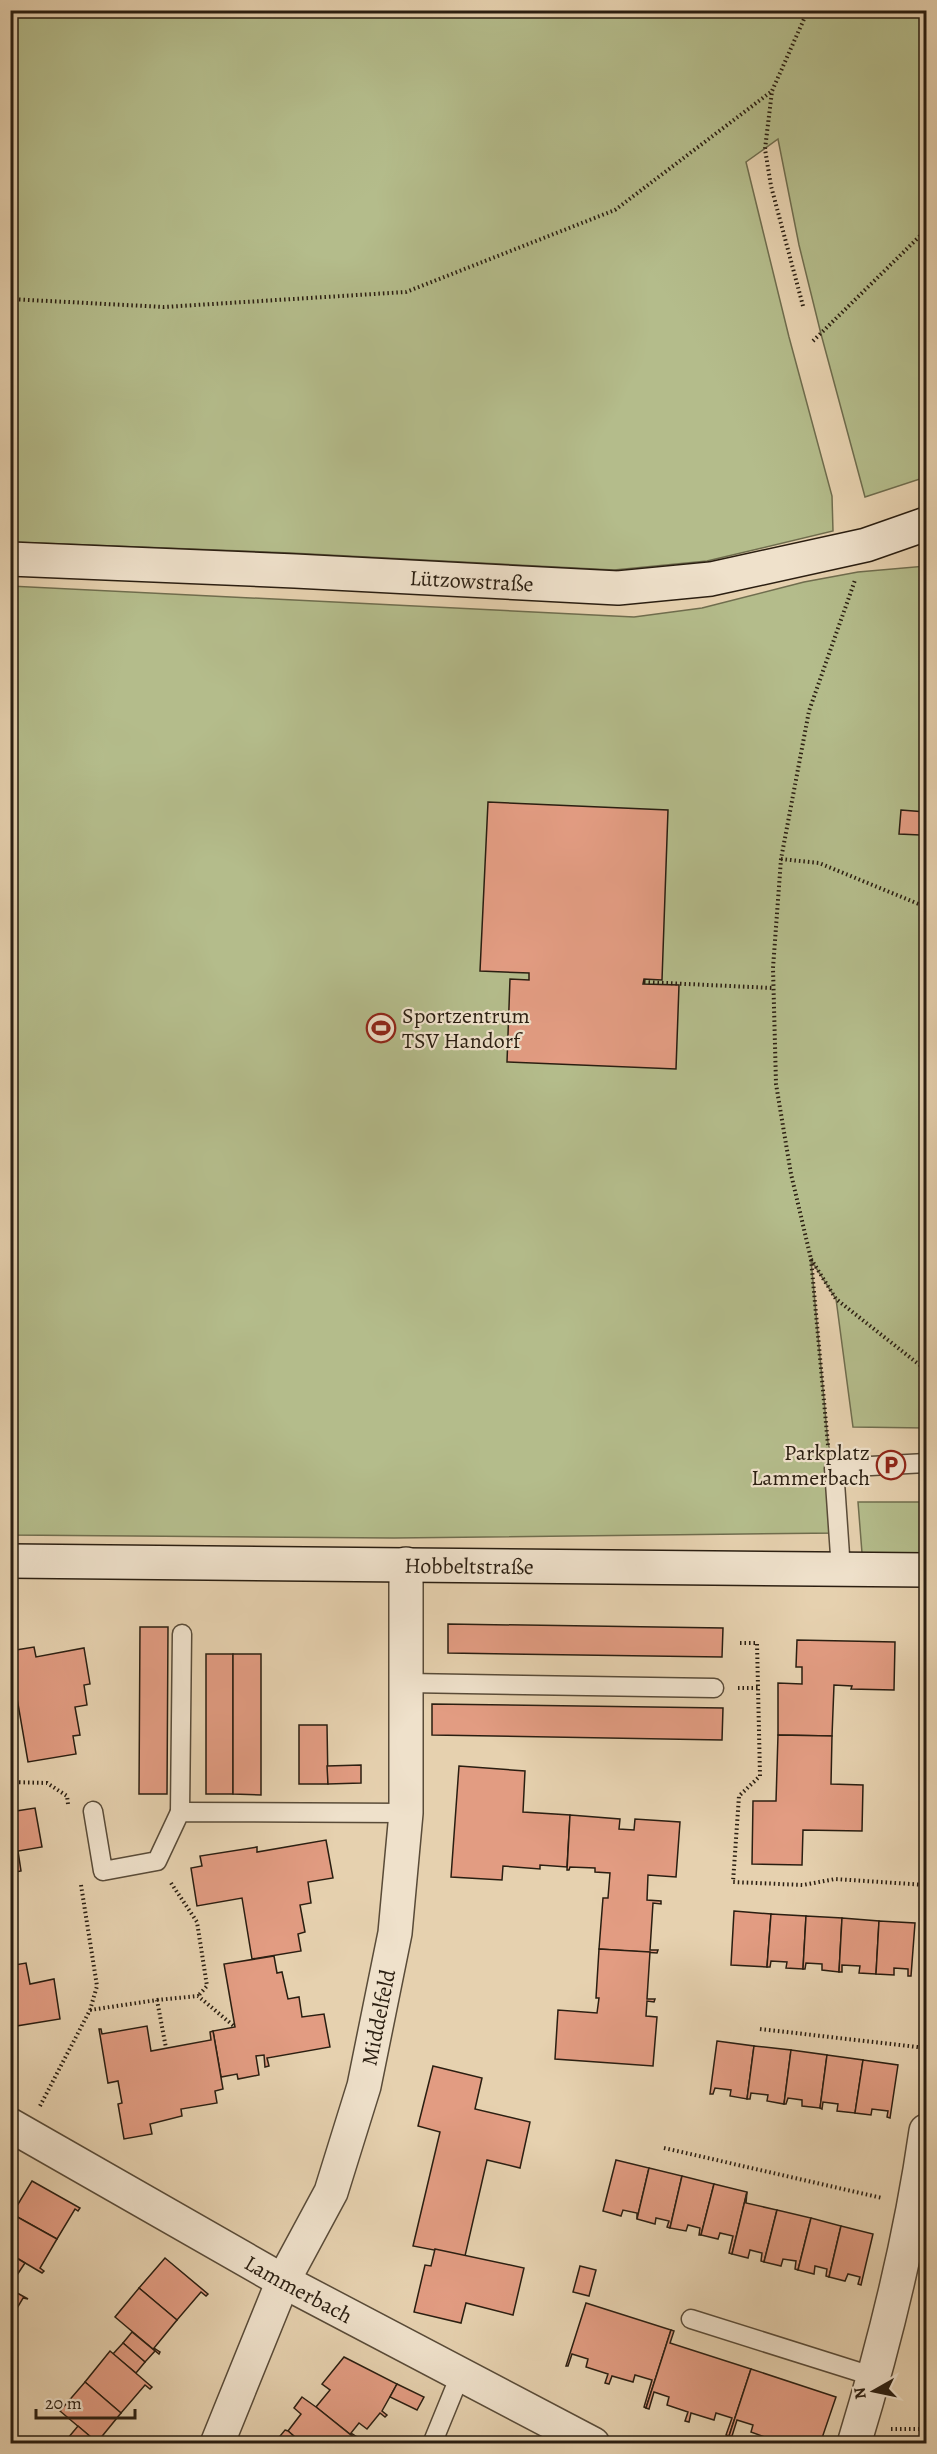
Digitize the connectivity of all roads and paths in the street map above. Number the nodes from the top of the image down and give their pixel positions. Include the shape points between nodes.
1 (808, 10) edge
2 (772, 91) junction
3 (927, 230) edge
4 (10, 299) edge
5 (803, 306) dead end
6 (813, 341) dead end
7 (927, 524) edge
8 (866, 544) junction
9 (10, 560) edge
10 (781, 859) junction
11 (927, 907) edge
12 (644, 982) dead end
13 (773, 987) junction
14 (811, 1259) junction
15 (927, 1370) edge
16 (927, 1463) edge
17 (834, 1468) junction
18 (10, 1561) edge
19 (406, 1564) junction
20 (841, 1570) junction
21 (927, 1570) edge
22 (927, 1616) edge
23 (182, 1634) dead end
24 (740, 1643) dead end
25 (408, 1683) junction
26 (714, 1688) dead end
27 (16, 1698) dead end
28 (10, 1709) edge
29 (927, 1751) edge
30 (10, 1769) edge
31 (12, 1782) edge
32 (69, 1808) dead end
33 (93, 1811) dead end
34 (180, 1812) junction
35 (406, 1813) junction
36 (157, 1861) junction
37 (80, 1879) dead end
38 (927, 1885) edge
39 (198, 1996) junction
40 (158, 2000) junction
41 (90, 2010) junction
42 (235, 2027) dead end
43 (760, 2029) dead end
44 (166, 2048) dead end
45 (927, 2048) edge
46 (18, 2129) edge
47 (927, 2132) edge
48 (664, 2148) dead end
49 (914, 2206) junction
50 (283, 2281) junction
51 (691, 2319) dead end
52 (461, 2373) junction
53 (875, 2377) junction
54 (217, 2444) edge
55 (432, 2444) edge
56 (593, 2444) edge
57 (854, 2444) edge

1 - 2 path
2 - 4 path via 615,210 406,292 164,307
2 - 5 path via 765,149
3 - 6 path
7 - 8 street, Lützowstraße
8 - 9 street, Lützowstraße via 711,579 618,588
8 - 10 path via 809,711
10 - 11 path via 819,863
10 - 13 path
12 - 13 path
13 - 14 path via 776,1084
14 - 15 path via 836,1299
14 - 17 path via 828,1443
16 - 17 lane
17 - 20 lane
18 - 19 street, Hobbeltstraße
19 - 20 street, Hobbeltstraße
19 - 25 street, Middelfeld
20 - 21 street, Hobbeltstraße
22 - 29 path via 922,1736
23 - 34 lane
24 - 38 path via 757,1643 760,1776 739,1796 734,1882 803,1885 835,1879
25 - 26 lane
25 - 35 street, Middelfeld
27 - 28 path
30 - 31 path
31 - 32 path via 47,1783 67,1797
33 - 36 lane via 103,1871
34 - 35 lane
34 - 36 lane
35 - 50 street, Middelfeld via 395,1932 364,2086 331,2192
36 - 39 path via 197,1922 207,1986
37 - 41 path via 97,1986
39 - 40 path
39 - 42 path
40 - 41 path
40 - 44 path
41 - 46 path
43 - 45 path
46 - 50 street, Lammerbach
47 - 49 street
48 - 49 path
49 - 53 street
50 - 52 street, Lammerbach
50 - 54 street, Middelfeld
51 - 53 lane
52 - 55 lane
52 - 56 street, Lammerbach
53 - 57 street

